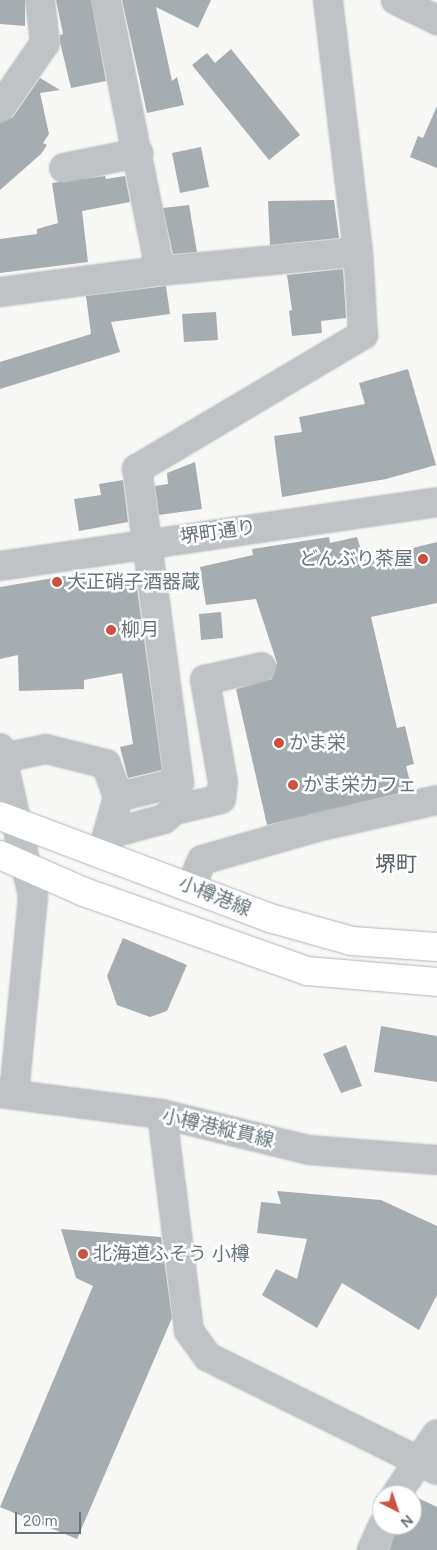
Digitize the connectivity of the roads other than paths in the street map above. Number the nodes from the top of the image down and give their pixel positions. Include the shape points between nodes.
1 (40, 0) edge
2 (106, 0) edge
3 (328, 0) edge
4 (396, 0) edge
5 (437, 20) edge
6 (0, 108) edge
7 (138, 153) junction
8 (64, 168) dead end
9 (358, 252) junction
10 (160, 270) junction
11 (0, 292) edge
12 (437, 502) edge
13 (145, 543) junction
14 (0, 566) edge
15 (262, 667) dead end
16 (2, 753) edge
17 (118, 797) junction
18 (437, 800) edge
19 (9, 820) edge
20 (105, 844) junction
21 (0, 855) edge
22 (28, 868) junction
23 (191, 886) junction
24 (437, 946) edge
25 (437, 982) edge
26 (7, 1093) edge
27 (162, 1114) junction
28 (437, 1160) edge
29 (437, 1434) edge
30 (427, 1466) edge
31 (407, 1485) edge
32 (379, 1535) edge
33 (372, 1550) edge

1 - 6 street via 45,43
2 - 7 street
3 - 9 street
4 - 5 street
7 - 8 street
7 - 10 street
9 - 10 street
9 - 13 street via 363,335 137,468
10 - 11 street
12 - 13 street, 堺町通り
13 - 14 street, 堺町通り
13 - 17 street via 179,782
15 - 20 street via 205,680 223,783 221,799 174,810 161,804 136,810
16 - 17 street via 46,749 106,764
16 - 19 street
17 - 20 street
18 - 23 street via 316,827 202,860
19 - 20 main road, 小樽港線
19 - 22 street
20 - 23 main road, 小樽港線
21 - 22 main road
22 - 25 main road via 84,892 307,971
22 - 26 street via 33,897
23 - 24 main road, 小樽港線 via 270,918 352,941
26 - 27 street, 小樽港縦貫線
27 - 28 street, 小樽港縦貫線 via 309,1150
27 - 30 street via 189,1330 208,1357
29 - 30 street
30 - 31 street
32 - 33 street

